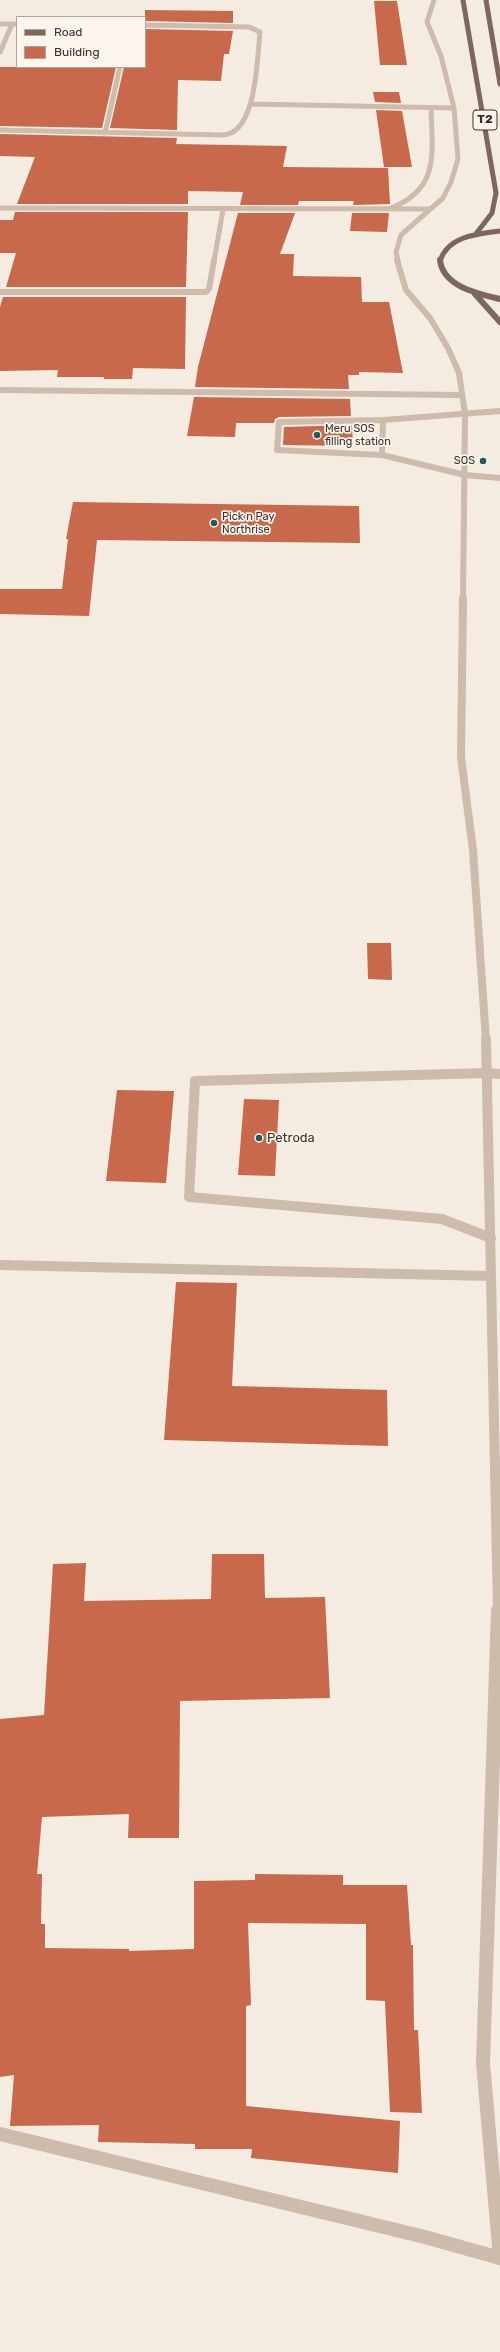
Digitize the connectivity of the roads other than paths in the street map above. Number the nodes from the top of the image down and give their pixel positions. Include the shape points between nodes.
1 (434, 0) edge
2 (463, 0) edge
3 (486, 0) edge
4 (0, 24) edge
5 (14, 24) edge
6 (146, 25) edge
7 (0, 52) edge
8 (120, 68) edge
9 (500, 84) edge
10 (250, 104) junction
11 (431, 108) junction
12 (454, 108) junction
13 (0, 130) edge
14 (105, 133) junction
15 (0, 208) edge
16 (387, 209) junction
17 (429, 209) junction
18 (223, 210) junction
19 (500, 231) edge
20 (475, 234) junction
21 (0, 292) edge
22 (474, 293) junction
23 (500, 299) edge
24 (500, 322) edge
25 (0, 390) edge
26 (462, 395) junction
27 (500, 411) edge
28 (465, 414) junction
29 (383, 420) junction
30 (382, 455) junction
31 (466, 475) junction
32 (500, 478) edge
33 (488, 1074) junction
34 (500, 1074) edge
35 (491, 1238) junction
36 (0, 1265) edge
37 (491, 1276) junction
38 (496, 1336) edge
39 (0, 2134) edge
40 (500, 2258) edge

1 - 12 street via 427,22 441,56
2 - 20 main road, T2 via 496,193 492,213
3 - 9 main road
4 - 5 street
5 - 7 street
6 - 10 street via 249,26 258,30 260,32
8 - 14 street
10 - 11 street
10 - 14 street via 241,126 230,134
11 - 12 street
11 - 16 street via 432,164 425,180 414,193 395,207
12 - 17 street via 458,159 443,198
13 - 14 street
15 - 18 street
16 - 17 street
16 - 18 street
17 - 26 street via 402,235 396,252 399,270 406,290 430,318 448,348 459,373
18 - 21 street via 210,289 206,292
19 - 20 main road, T2
20 - 22 main road, T2 via 450,245 441,254 439,264 449,280
22 - 23 main road, T2
22 - 24 main road, T2
25 - 26 street
26 - 28 street
27 - 28 street
28 - 29 street
28 - 31 street
29 - 30 street
29 - 30 street via 279,422 277,450
30 - 31 street
31 - 32 street
31 - 33 street via 462,565 461,757 472,850
33 - 34 street
33 - 35 street
33 - 35 street via 196,1081 189,1197 442,1219
35 - 37 street
36 - 37 street
37 - 38 street
38 - 40 street via 498,1611 483,2063
39 - 40 street via 425,2237

